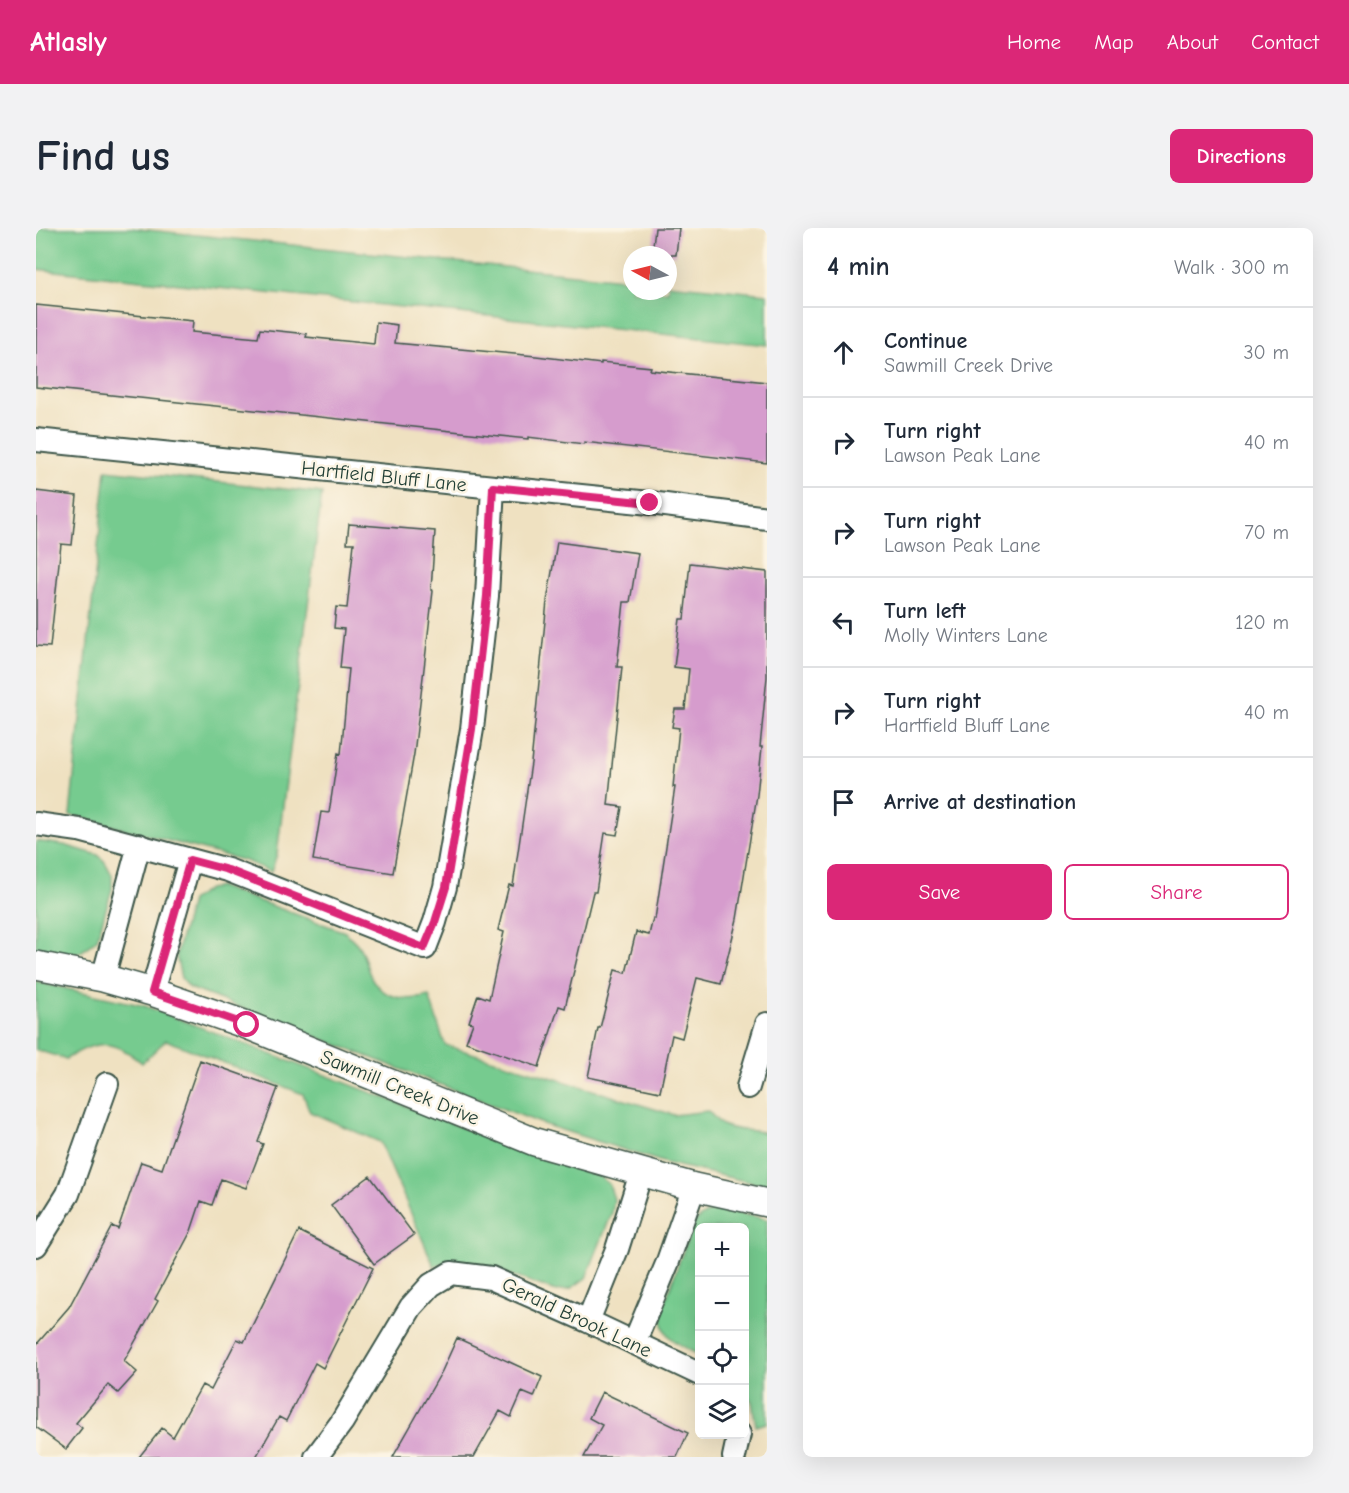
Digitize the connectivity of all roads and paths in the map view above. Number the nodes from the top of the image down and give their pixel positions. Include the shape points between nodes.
1 (36, 440) edge
2 (493, 487) junction
3 (767, 518) edge
4 (36, 824) edge
5 (139, 845) junction
6 (190, 860) junction
7 (36, 965) edge
8 (103, 978) junction
9 (152, 992) junction
10 (767, 1024) edge
11 (107, 1084) dead end
12 (748, 1087) dead end
13 (641, 1173) junction
14 (694, 1187) junction
15 (767, 1203) edge
16 (36, 1245) edge
17 (588, 1321) junction
18 (634, 1343) junction
19 (695, 1372) edge
20 (738, 1439) edge
21 (316, 1457) edge
22 (735, 1457) edge

1 - 2 street, Hartfield Bluff Lane
2 - 3 street, Hartfield Bluff Lane
2 - 6 street via 487,596 472,729 446,887 424,948 228,870
4 - 5 street
5 - 6 street
5 - 8 street
6 - 9 street
7 - 8 street, Sawmill Creek Drive
8 - 9 street, Sawmill Creek Drive
9 - 13 street, Sawmill Creek Drive via 247,1025 535,1142
10 - 12 street
11 - 16 street via 68,1194
13 - 14 street, Sawmill Creek Drive
13 - 17 street via 617,1249
14 - 15 street, Sawmill Creek Drive
14 - 18 street via 668,1264
17 - 18 street, Gerald Brook Lane
17 - 21 street, Gerald Brook Lane via 491,1278 451,1273 431,1285 411,1307 342,1422
18 - 19 street, Gerald Brook Lane
20 - 22 street

